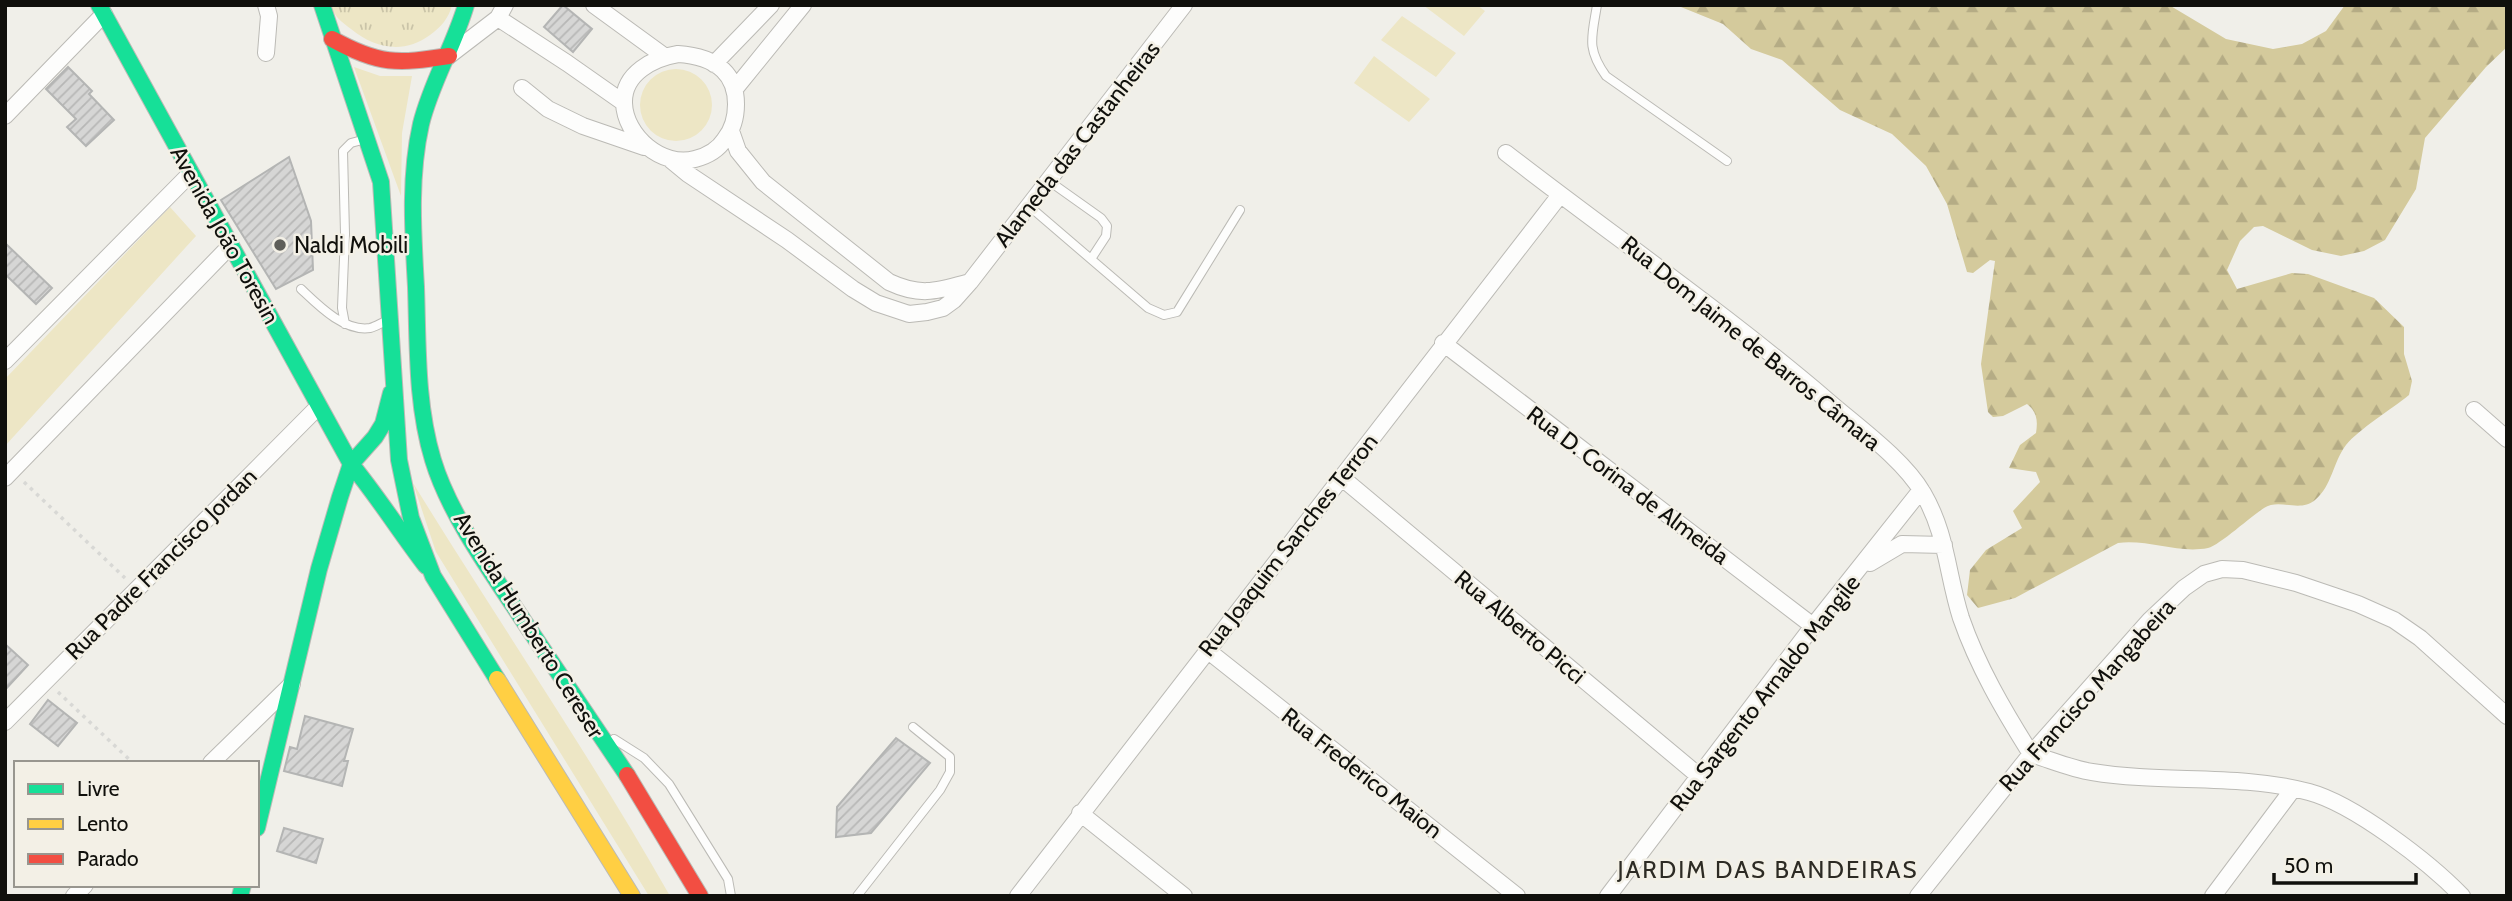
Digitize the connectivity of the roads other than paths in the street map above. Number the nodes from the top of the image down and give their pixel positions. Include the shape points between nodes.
1 (266, 5) edge
2 (322, 5) edge
3 (466, 5) edge
4 (594, 5) edge
5 (771, 5) edge
6 (803, 5) edge
7 (1184, 5) edge
8 (1597, 5) edge
9 (101, 9) edge
10 (502, 12) edge
11 (331, 38) junction
12 (266, 53) dead end
13 (449, 56) junction
14 (664, 56) junction
15 (714, 64) junction
16 (522, 88) dead end
17 (734, 90) junction
18 (624, 103) junction
19 (5, 116) edge
20 (731, 131) junction
21 (368, 138) junction
22 (649, 149) junction
23 (1506, 153) dead end
24 (671, 160) junction
25 (1727, 160) dead end
26 (191, 173) junction
27 (1049, 181) junction
28 (1560, 195) junction
29 (1029, 206) junction
30 (1240, 210) dead end
31 (231, 245) junction
32 (1091, 259) junction
33 (970, 282) junction
34 (301, 289) dead end
35 (391, 319) junction
36 (345, 324) junction
37 (1443, 343) junction
38 (5, 361) edge
39 (394, 381) junction
40 (318, 407) junction
41 (2474, 410) dead end
42 (2507, 439) edge
43 (351, 464) junction
44 (9, 474) edge
45 (1341, 477) junction
46 (1922, 490) junction
47 (1944, 545) junction
48 (1860, 570) junction
49 (433, 576) junction
50 (1813, 626) junction
51 (1207, 650) junction
52 (292, 684) junction
53 (2507, 716) edge
54 (5, 722) edge
55 (594, 727) junction
56 (913, 727) dead end
57 (2031, 754) junction
58 (213, 761) edge
59 (1699, 776) junction
60 (2293, 789) junction
61 (1080, 813) junction
62 (259, 820) edge
63 (632, 896) edge
64 (700, 896) edge
65 (731, 896) edge
66 (857, 896) edge
67 (1018, 896) edge
68 (1184, 896) edge
69 (1517, 896) edge
70 (1608, 896) edge
71 (1918, 896) edge
72 (2213, 896) edge
73 (2462, 896) edge

1 - 12 street
2 - 11 main road, Avenida Humberto Cereser
3 - 13 main road, Avenida Humberto Cereser
4 - 14 street
5 - 15 street
6 - 17 street
7 - 27 street, Alameda das Castanheiras
8 - 25 lane via 1591,46 1606,76
9 - 19 street
9 - 26 main road, Avenida João Toresin
10 - 13 street
10 - 18 street
11 - 13 main road via 371,60 397,64
11 - 21 main road, Avenida Humberto Cereser
13 - 55 main road, Avenida Humberto Cereser via 424,114 415,182 418,386 424,426 433,462 470,539
14 - 15 street via 690,55
14 - 18 street via 639,71
15 - 17 street via 725,71
16 - 22 street via 571,121
17 - 20 street via 737,111
18 - 22 street via 635,135
20 - 24 street via 721,146 706,156
20 - 33 street via 738,151 763,182 889,282 931,293
21 - 35 main road, Avenida Humberto Cereser via 381,182
21 - 36 lane via 343,151
22 - 24 street
23 - 28 street, Rua Dom Jaime de Barros Câmara
24 - 33 street, Alameda das Castanheiras via 876,303 909,314 927,312 943,308
26 - 31 main road, Avenida João Toresin
26 - 38 street
27 - 29 street, Alameda das Castanheiras
27 - 32 lane via 1107,226
28 - 37 street, Rua Joaquim Sanches Terron
28 - 46 street, Rua Dom Jaime de Barros Câmara via 1798,375 1888,452
29 - 32 lane
29 - 33 street, Alameda das Castanheiras
30 - 32 lane via 1177,312 1164,315 1148,308
31 - 40 main road, Avenida João Toresin
31 - 44 street
34 - 36 lane
35 - 36 lane via 370,327
35 - 39 main road, Avenida Humberto Cereser
37 - 45 street, Rua Joaquim Sanches Terron
37 - 50 street, Rua D. Corina de Almeida
39 - 43 main road via 383,424
39 - 49 main road, Avenida Humberto Cereser via 399,460 411,518
40 - 43 main road, Avenida João Toresin
40 - 54 street, Rua Padre Francisco Jordan
41 - 42 street
43 - 49 main road, Avenida João Toresin
43 - 52 main road via 319,569
45 - 51 street, Rua Joaquim Sanches Terron
45 - 59 street, Rua Alberto Picci
46 - 47 street, Rua Dom Jaime de Barros Câmara
46 - 48 street, Rua Sargento Arnaldo Mangile
47 - 48 street via 1902,544
47 - 57 street, Rua Dom Jaime de Barros Câmara via 1961,618 1994,694
48 - 50 street, Rua Sargento Arnaldo Mangile
49 - 63 main road, Avenida Humberto Cereser
50 - 59 street, Rua Sargento Arnaldo Mangile
51 - 61 street, Rua Joaquim Sanches Terron
51 - 69 street, Rua Frederico Maion
52 - 58 street
52 - 62 main road
53 - 57 street, Rua Francisco Mangabeira via 2420,638 2393,620 2296,583 2222,569 2204,574 2184,588 2150,620
55 - 64 main road, Avenida Humberto Cereser
55 - 65 lane via 644,758 668,784 728,879
56 - 66 lane via 950,757 950,772
57 - 60 street via 2090,772 2237,780
57 - 71 street, Rua Francisco Mangabeira
59 - 70 street, Rua Sargento Arnaldo Mangile
60 - 72 street
60 - 73 street via 2331,800 2390,837
61 - 67 street, Rua Joaquim Sanches Terron
61 - 68 street

